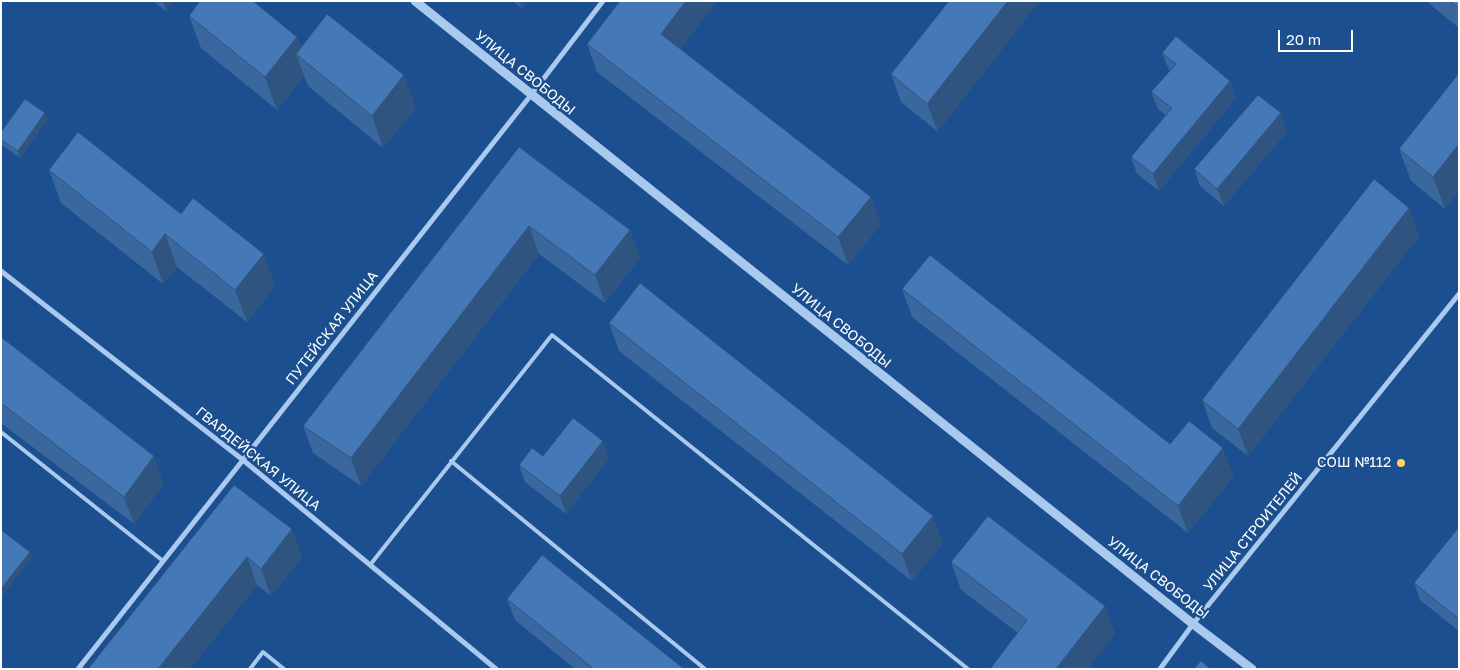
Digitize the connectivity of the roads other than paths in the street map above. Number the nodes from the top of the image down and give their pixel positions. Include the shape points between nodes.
1 (415, 1) edge
2 (603, 1) edge
3 (531, 96) junction
4 (1, 271) edge
5 (1459, 294) edge
6 (1, 432) edge
7 (243, 460) junction
8 (451, 461) junction
9 (163, 561) junction
10 (370, 565) junction
11 (1193, 624) junction
12 (78, 669) edge
13 (250, 669) edge
14 (284, 669) edge
15 (496, 669) edge
16 (705, 669) edge
17 (968, 669) edge
18 (1160, 669) edge
19 (1252, 669) edge

1 - 3 street, УЛИЦА СВОБОДЫ
2 - 3 street, ПУТЕЙСКАЯ УЛИЦА
3 - 7 street, ПУТЕЙСКАЯ УЛИЦА
3 - 11 street, УЛИЦА СВОБОДЫ
4 - 7 street, ГВАРДЕЙСКАЯ УЛИЦА
5 - 11 street, УЛИЦА СТРОИТЕЛЕЙ
6 - 9 lane
7 - 9 street, ПУТЕЙСКАЯ УЛИЦА
7 - 10 street, ГВАРДЕЙСКАЯ УЛИЦА
8 - 10 lane
8 - 16 lane
8 - 17 lane via 552,335
9 - 12 street, ПУТЕЙСКАЯ УЛИЦА
10 - 15 street, ГВАРДЕЙСКАЯ УЛИЦА
11 - 18 street, УЛИЦА СТРОИТЕЛЕЙ
11 - 19 street, УЛИЦА СВОБОДЫ
13 - 14 lane via 263,652

